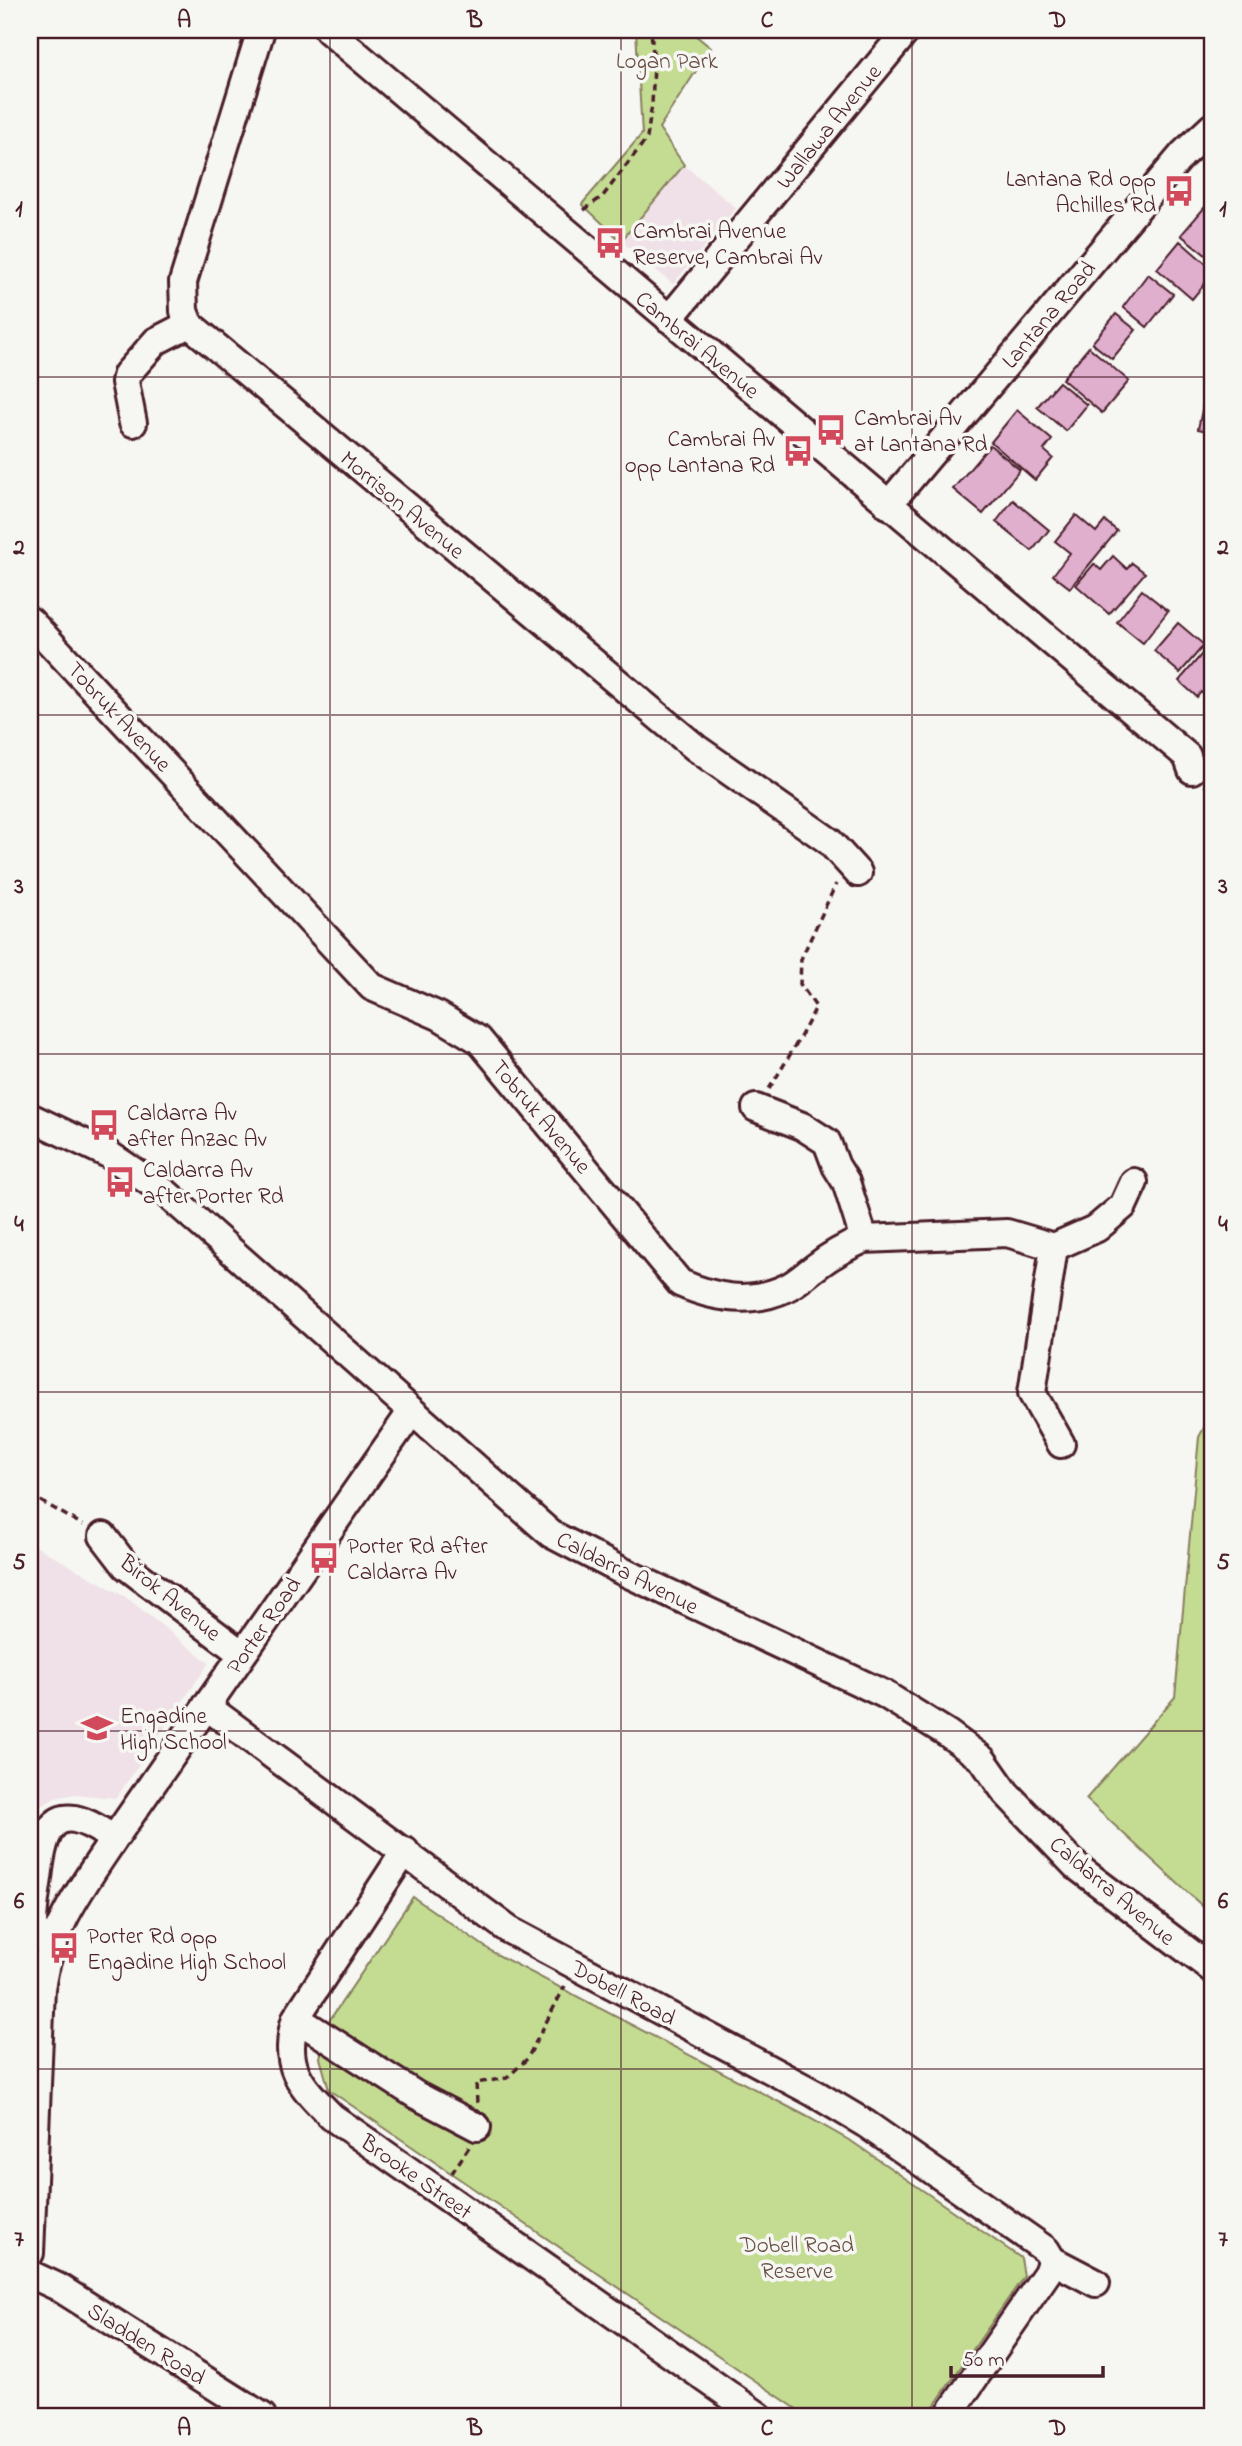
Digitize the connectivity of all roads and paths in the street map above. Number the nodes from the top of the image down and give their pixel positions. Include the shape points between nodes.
1 (261, 30) edge
2 (328, 30) edge
3 (650, 30) edge
4 (907, 30) edge
5 (1212, 127) edge
6 (584, 211) dead end
7 (669, 319) junction
8 (189, 324) junction
9 (133, 423) dead end
10 (888, 505) junction
11 (30, 621) edge
12 (1192, 769) dead end
13 (858, 873) joint
14 (756, 1108) joint
15 (30, 1117) edge
16 (1134, 1182) dead end
17 (864, 1239) junction
18 (1054, 1247) junction
19 (412, 1411) junction
20 (1061, 1444) dead end
21 (30, 1495) edge
22 (103, 1536) joint
23 (242, 1654) junction
24 (206, 1706) junction
25 (114, 1839) junction
26 (405, 1851) junction
27 (52, 1946) junction
28 (576, 1966) junction
29 (1212, 1969) edge
30 (296, 2018) junction
31 (477, 2127) junction
32 (466, 2152) dead end
33 (30, 2253) edge
34 (1052, 2260) junction
35 (30, 2274) edge
36 (1096, 2283) dead end
37 (262, 2416) edge
38 (759, 2416) edge
39 (948, 2416) edge

1 - 8 street via 183,282
2 - 7 street, Cambrai Avenue
3 - 6 path via 654,65 647,138 603,196
4 - 7 street, Wallawa Avenue
5 - 10 street, Lantana Road via 1183,154
7 - 10 street, Cambrai Avenue
8 - 9 street via 156,341 127,374
8 - 13 street, Morrison Avenue via 696,748 829,841
10 - 12 street, Cambrai Avenue via 1187,756
11 - 17 street, Tobruk Avenue via 372,987 439,1016 479,1040 680,1283 729,1299 755,1298 786,1288
13 - 14 path via 839,877 816,924 801,959 800,984 816,1007
14 - 17 street via 802,1126 827,1142
15 - 19 street, Caldarra Avenue via 107,1154 166,1194
16 - 18 street via 1123,1206 1097,1228
17 - 18 street, Tobruk Avenue via 1007,1233
18 - 20 street via 1032,1393
19 - 23 street, Porter Road
19 - 29 street, Caldarra Avenue via 551,1534 884,1694 947,1733 982,1759 1006,1793 1076,1866
21 - 22 path
22 - 23 street, Birok Avenue via 127,1566
23 - 24 street, Porter Road
24 - 25 street, Porter Road
24 - 26 street, Dobell Road
25 - 27 street, Porter Road via 72,1904
25 - 27 street via 76,1819 60,1821 47,1833 33,1924 36,1933
26 - 28 street, Dobell Road via 509,1930
26 - 30 street, Brooke Street
27 - 33 street, Porter Road via 41,1988
28 - 31 path via 527,2059 507,2078 476,2084
28 - 34 street, Dobell Road via 866,2124 1029,2236
30 - 31 street via 416,2095
30 - 38 street, Brooke Street via 291,2032 294,2070 303,2088 332,2117
31 - 32 path
34 - 36 street, Dobell Road
34 - 39 street
35 - 37 street, Sladden Road via 58,2287

